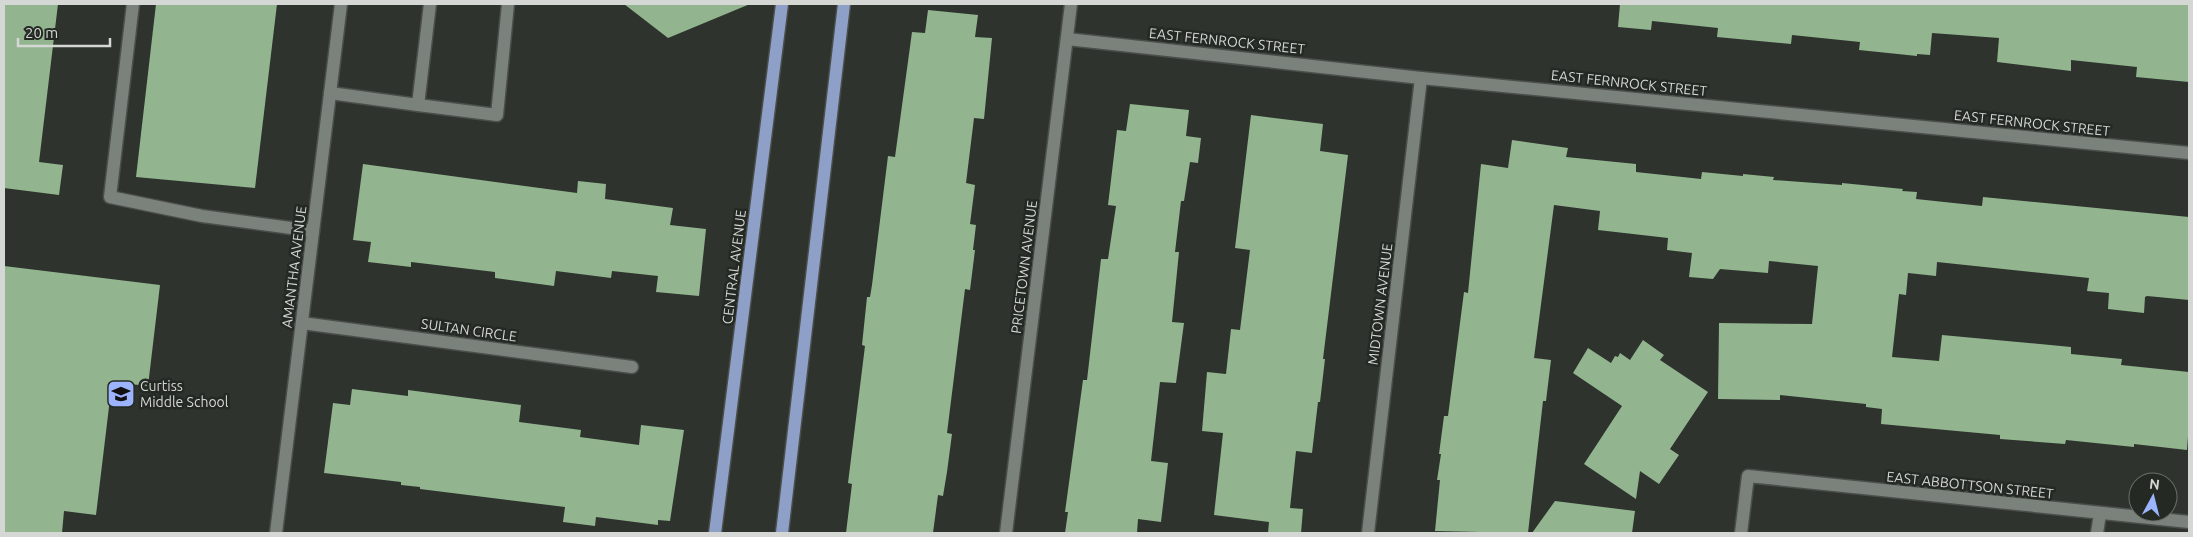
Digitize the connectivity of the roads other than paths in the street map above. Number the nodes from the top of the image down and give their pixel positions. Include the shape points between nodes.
1 (133, 4) edge
2 (341, 4) edge
3 (430, 4) edge
4 (508, 4) edge
5 (782, 4) edge
6 (844, 4) edge
7 (1071, 4) edge
8 (1067, 39) junction
9 (1422, 78) junction
10 (330, 94) junction
11 (418, 105) junction
12 (2189, 153) edge
13 (313, 231) junction
14 (302, 323) junction
15 (632, 368) dead end
16 (2100, 514) junction
17 (2189, 522) edge
18 (276, 533) edge
19 (715, 533) edge
20 (782, 533) edge
21 (1006, 533) edge
22 (1368, 533) edge
23 (1741, 533) edge
24 (2097, 533) edge

1 - 13 street via 110,197 202,216
2 - 10 street, AMANTHA AVENUE
3 - 11 street
4 - 11 street via 497,114
5 - 19 main road, CENTRAL AVENUE
6 - 20 main road
7 - 8 street, PRICETOWN AVENUE
8 - 9 street, EAST FERNROCK STREET
8 - 21 street, PRICETOWN AVENUE
9 - 12 street, EAST FERNROCK STREET
9 - 22 street, MIDTOWN AVENUE
10 - 11 street
10 - 13 street, AMANTHA AVENUE
13 - 14 street, AMANTHA AVENUE
14 - 15 street, SULTAN CIRCLE
14 - 18 street, AMANTHA AVENUE
16 - 17 street, EAST ABBOTTSON STREET
16 - 23 street, EAST ABBOTTSON STREET via 1748,476
16 - 24 street

